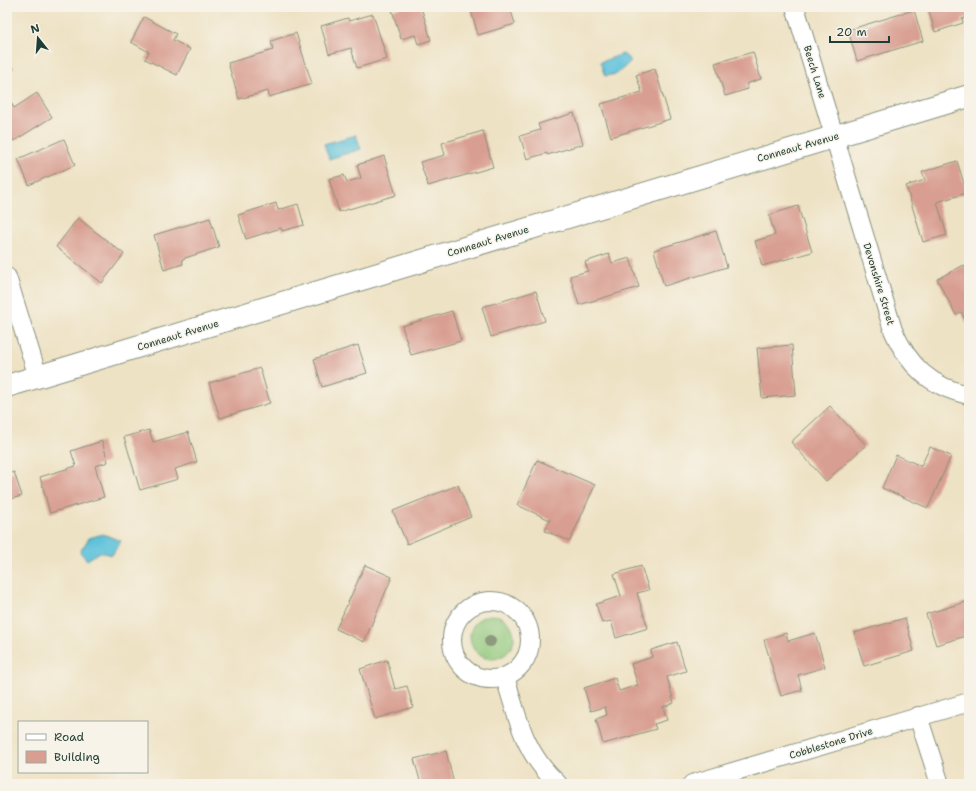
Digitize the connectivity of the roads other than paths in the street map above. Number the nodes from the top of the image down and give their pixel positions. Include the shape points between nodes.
1 (796, 7) edge
2 (969, 96) edge
3 (834, 137) junction
4 (7, 277) edge
5 (38, 377) junction
6 (7, 386) edge
7 (969, 395) edge
8 (505, 677) junction
9 (969, 702) edge
10 (918, 716) junction
11 (558, 784) edge
12 (692, 784) edge
13 (940, 784) edge

1 - 3 street, Beech Lane
2 - 3 street, Conneaut Avenue
3 - 5 street, Conneaut Avenue
3 - 7 street, Devonshire Street via 899,344 907,358 930,380
4 - 5 street
5 - 6 street, Conneaut Avenue
8 - 8 street via 516,671 525,661 530,648 530,635 526,623 518,612 495,601 481,603 460,616 454,627 454,652 459,664 480,678 492,680
8 - 11 street via 528,747 536,761
9 - 10 street, Cobblestone Drive
10 - 12 street, Cobblestone Drive
10 - 13 street

